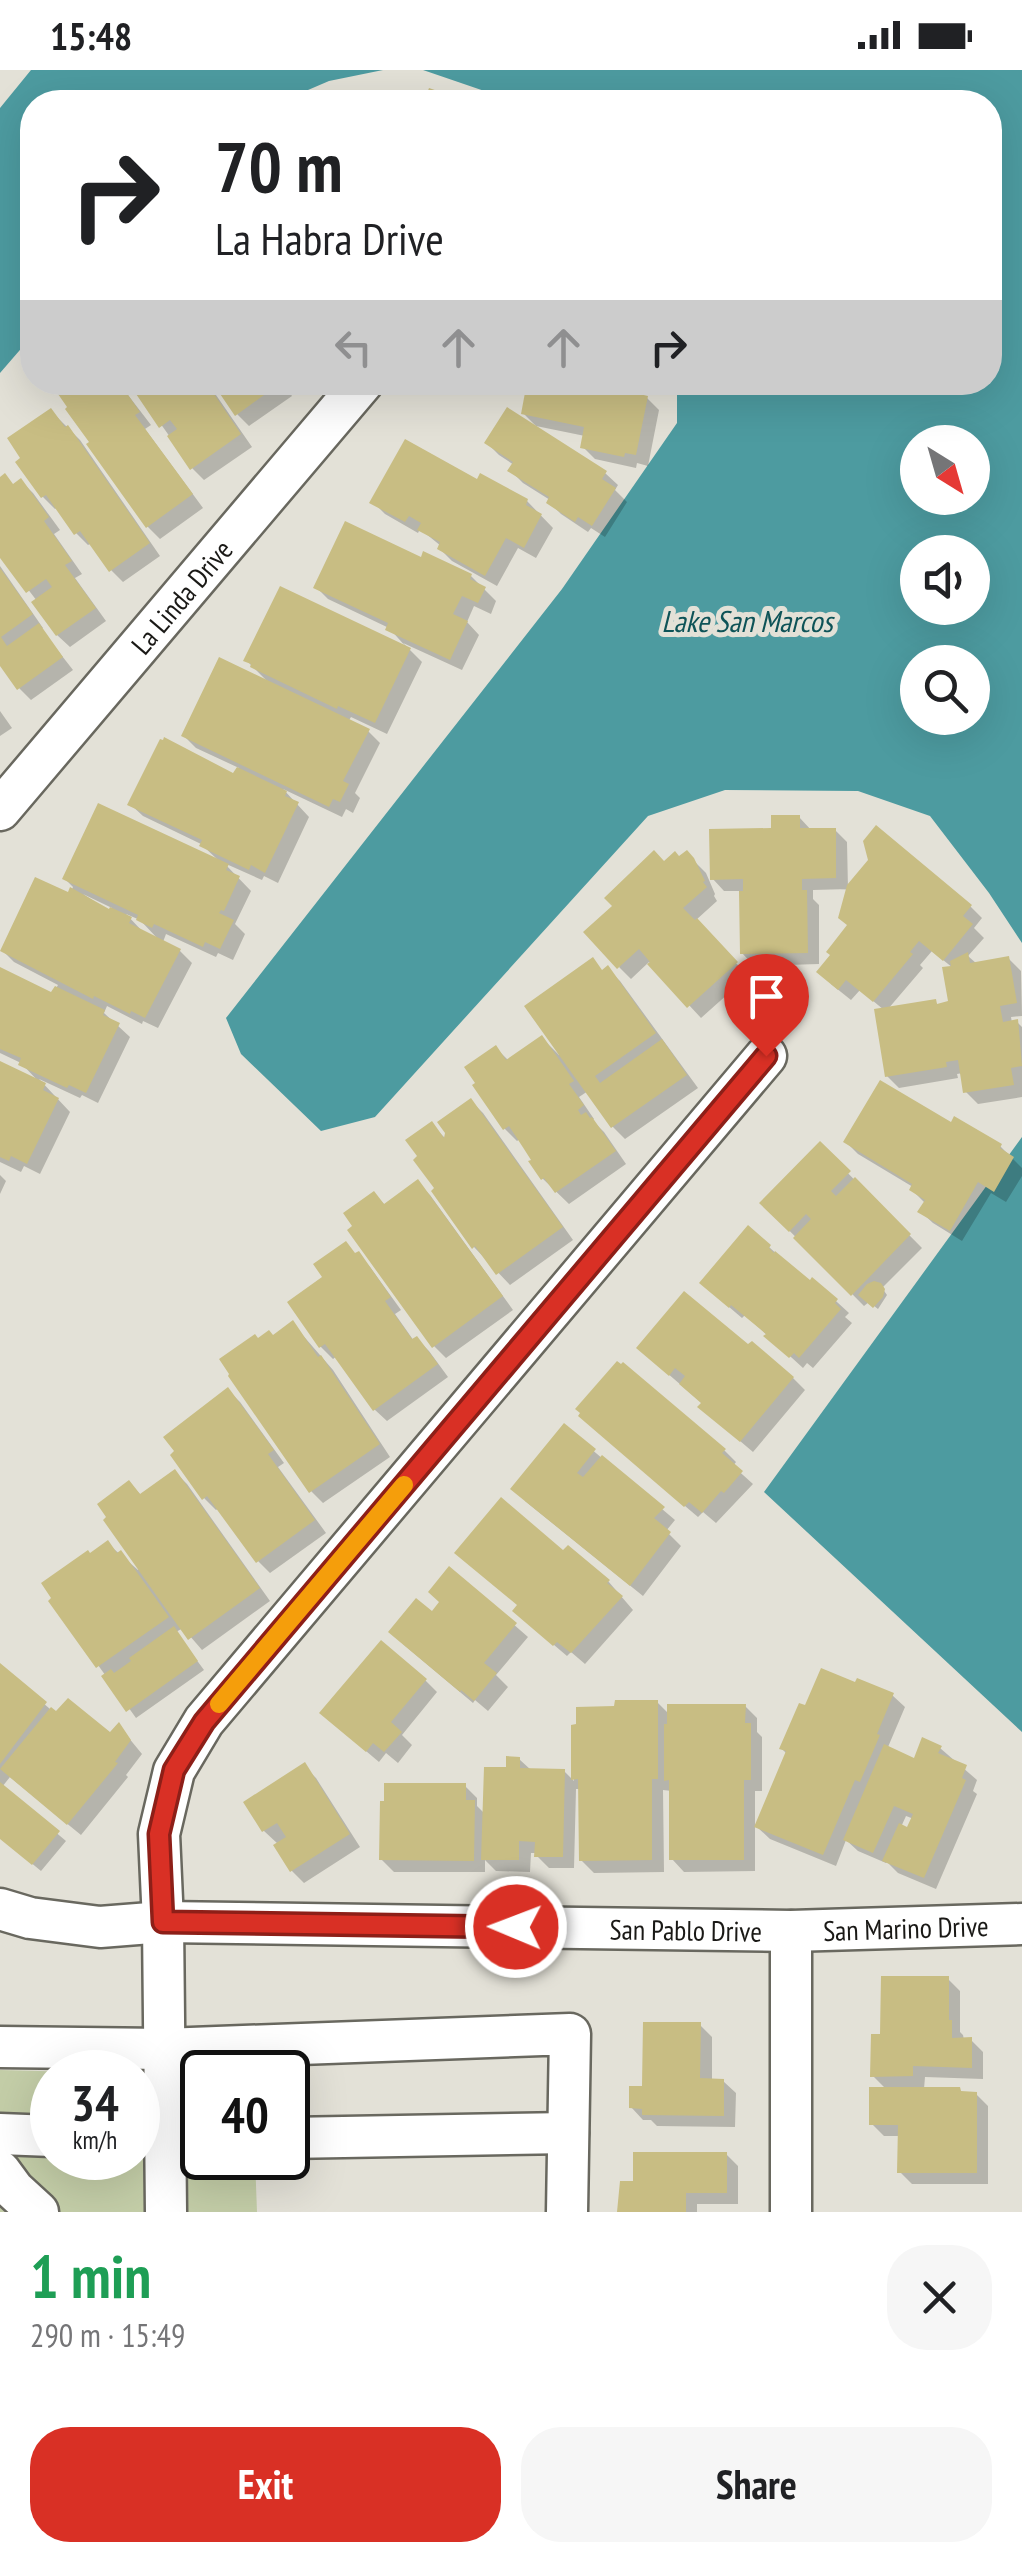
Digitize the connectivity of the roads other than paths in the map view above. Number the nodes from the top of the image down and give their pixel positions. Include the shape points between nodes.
1 (352, 395) edge
2 (0, 810) edge
3 (766, 1056) dead end
4 (0, 1909) edge
5 (163, 1922) junction
6 (1022, 1924) edge
7 (791, 1930) junction
8 (0, 2047) edge
9 (164, 2049) junction
10 (568, 2133) junction
11 (0, 2134) edge
12 (30, 2135) edge
13 (310, 2138) edge
14 (168, 2139) edge
15 (0, 2171) edge
16 (38, 2212) edge
17 (166, 2212) edge
18 (567, 2212) edge
19 (791, 2212) edge

1 - 2 street, La Linda Drive
3 - 5 street via 204,1722 174,1770 159,1834
4 - 5 street, San Pablo Drive via 100,1927
5 - 7 street, San Pablo Drive
5 - 9 street
6 - 7 street, San Marino Drive
7 - 19 street, San Pablo Drive
8 - 9 street
9 - 10 street via 570,2034
9 - 14 street
10 - 13 street
10 - 18 street
11 - 12 street
14 - 17 street
15 - 16 street

